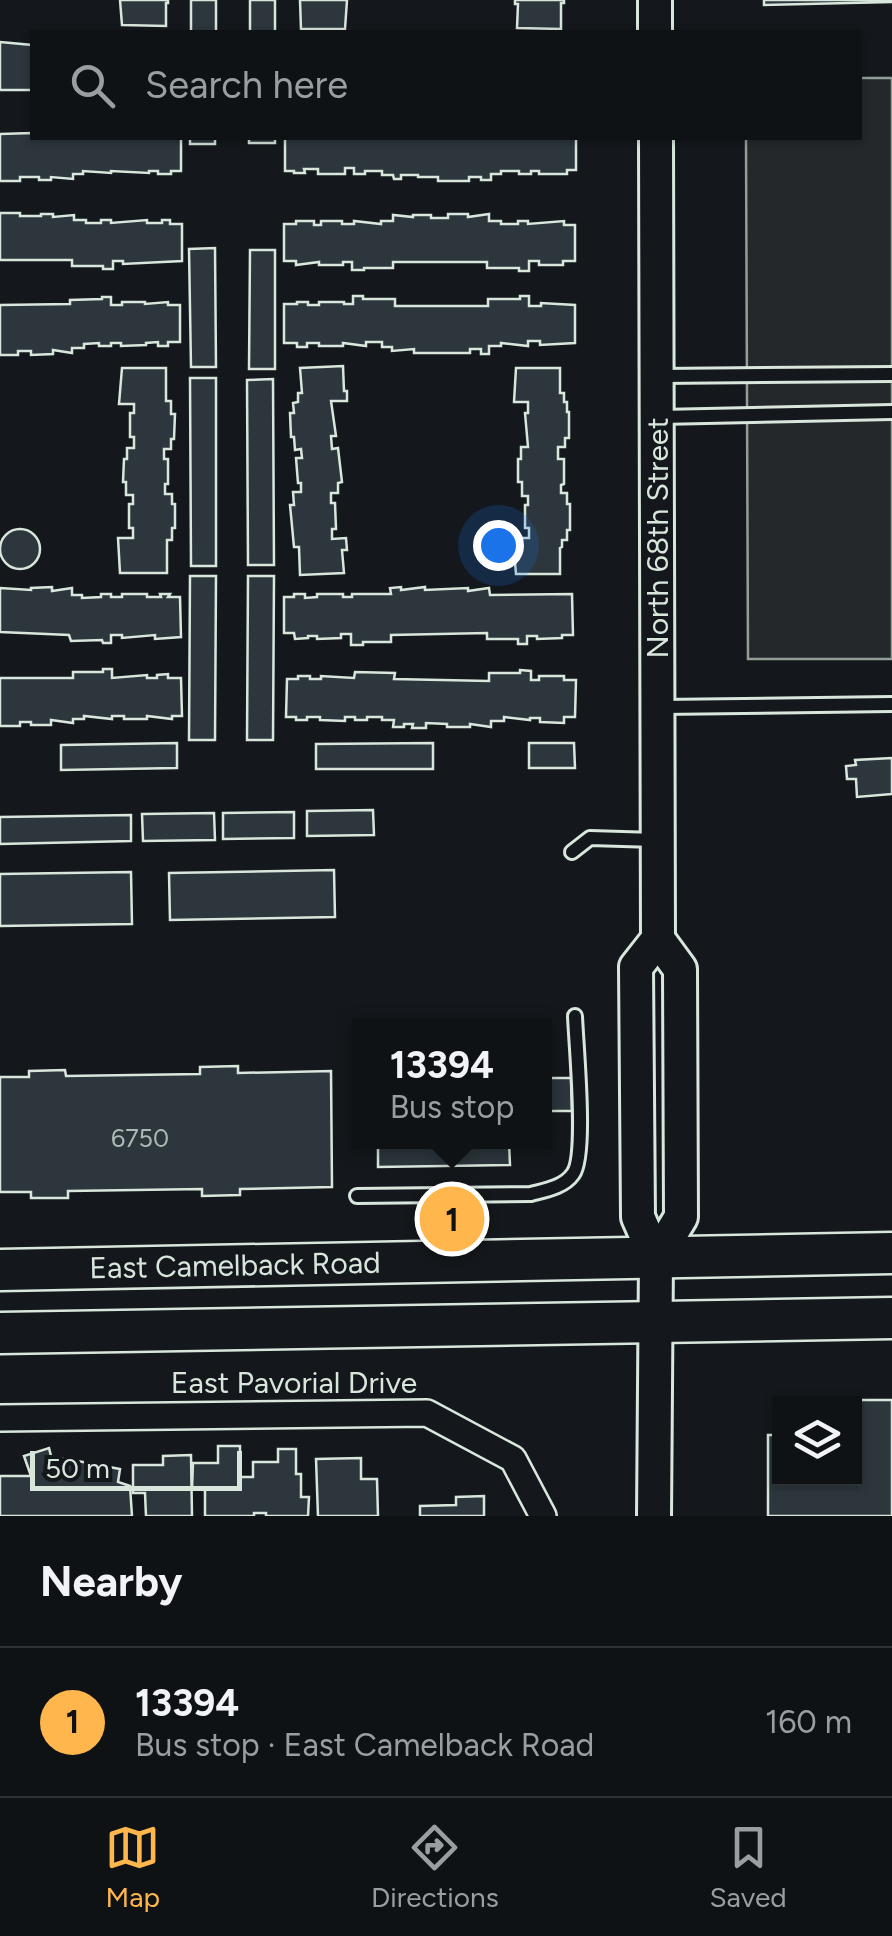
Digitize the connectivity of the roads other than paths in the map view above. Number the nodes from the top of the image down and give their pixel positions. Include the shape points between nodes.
1 (655, 0) edge
2 (655, 30) edge
3 (656, 140) edge
4 (892, 374) edge
5 (657, 376) junction
6 (892, 412) edge
7 (657, 417) junction
8 (892, 704) edge
9 (659, 706) junction
10 (658, 840) junction
11 (572, 852) dead end
12 (658, 939) junction
13 (575, 1016) dead end
14 (357, 1196) dead end
15 (892, 1253) edge
16 (656, 1258) junction
17 (0, 1270) edge
18 (892, 1318) edge
19 (655, 1322) junction
20 (0, 1333) edge
21 (0, 1418) edge
22 (542, 1516) edge
23 (654, 1516) edge

1 - 2 street
3 - 5 street, North 68th Street
4 - 5 lane
5 - 7 street, North 68th Street
6 - 7 lane
7 - 9 street, North 68th Street
8 - 9 lane
9 - 10 street, North 68th Street
10 - 11 lane via 590,838
10 - 12 street, North 68th Street
12 - 16 street, North 68th Street via 636,967 638,1216
12 - 16 street, North 68th Street via 680,969 681,1216
13 - 14 lane via 579,1114 572,1176 531,1194
15 - 16 main road, East Camelback Road
16 - 17 main road, East Camelback Road
16 - 19 street, North 68th Street
18 - 19 main road
19 - 20 main road
19 - 23 street, North 68th Street
21 - 22 street, East Pavorial Drive via 427,1413 513,1459

